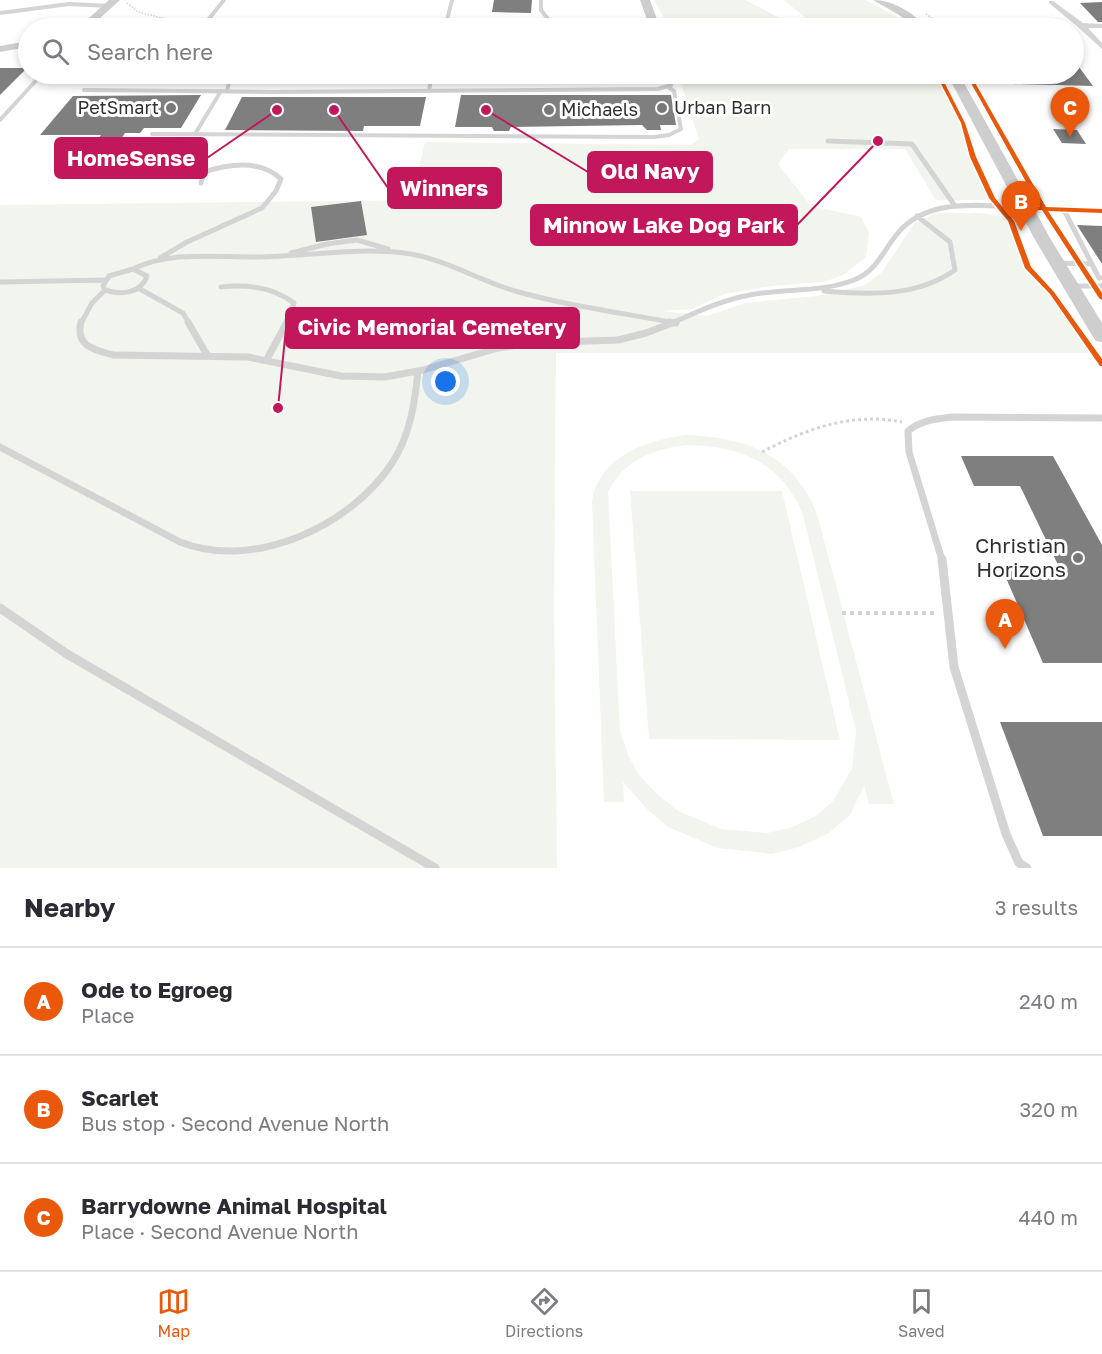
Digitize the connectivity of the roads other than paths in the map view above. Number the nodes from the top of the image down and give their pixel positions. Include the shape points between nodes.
1 (224, 0) edge
2 (452, 0) edge
3 (541, 0) edge
4 (645, 0) edge
5 (878, 0) edge
6 (1051, 2) dead end
7 (112, 5) edge
8 (0, 13) edge
9 (96, 18) edge
10 (210, 18) edge
11 (448, 18) edge
12 (547, 18) edge
13 (651, 18) edge
14 (909, 18) edge
15 (1072, 18) edge
16 (1084, 25) edge
17 (1102, 26) edge
18 (1084, 28) edge
19 (18, 46) edge
20 (1102, 47) edge
21 (0, 49) edge
22 (33, 84) edge
23 (229, 84) edge
24 (430, 84) edge
25 (670, 84) edge
26 (958, 84) edge
27 (668, 87) junction
28 (84, 90) dead end
29 (220, 91) junction
30 (429, 91) junction
31 (227, 92) junction
32 (0, 120) edge
33 (152, 134) dead end
34 (195, 134) junction
35 (828, 141) dead end
36 (201, 183) dead end
37 (955, 206) junction
38 (1026, 208) junction
39 (1064, 210) junction
40 (1102, 211) edge
41 (917, 216) junction
42 (402, 253) junction
43 (278, 257) junction
44 (158, 259) junction
45 (1056, 263) junction
46 (1092, 264) junction
47 (134, 269) junction
48 (1102, 278) edge
49 (105, 280) junction
50 (0, 282) edge
51 (1071, 286) junction
52 (1102, 286) edge
53 (220, 287) dead end
54 (138, 288) junction
55 (105, 290) junction
56 (816, 290) junction
57 (676, 323) junction
58 (1102, 337) edge
59 (207, 355) junction
60 (267, 359) junction
61 (418, 371) junction
62 (1102, 418) edge
63 (0, 447) edge
64 (0, 608) edge
65 (435, 868) edge
66 (1026, 868) edge

1 - 10 lane
2 - 11 lane
3 - 12 lane via 541,10
4 - 13 main road
5 - 14 main road
6 - 15 street
7 - 8 lane via 69,4
7 - 9 main road
16 - 17 street
18 - 20 street
19 - 21 main road
22 - 32 lane
23 - 31 lane
24 - 30 lane
25 - 27 lane
26 - 38 main road
27 - 30 lane
27 - 34 lane via 674,91 682,125 669,135
28 - 29 lane
29 - 31 lane
29 - 34 lane
30 - 31 lane
33 - 34 lane
35 - 37 lane via 912,144
36 - 44 lane via 204,172 224,166 268,168 281,179 262,208
37 - 38 lane
37 - 41 lane
38 - 39 street via 1047,206
38 - 45 main road
39 - 40 street
39 - 46 lane
41 - 56 lane via 905,223 882,260 863,277
41 - 56 lane via 950,242 955,270 945,279 890,292
42 - 43 lane via 365,251
42 - 43 lane via 357,240
42 - 57 lane via 433,258 512,290 553,301
43 - 44 lane
44 - 47 lane
45 - 46 lane
45 - 51 main road
46 - 48 lane
47 - 49 lane via 117,272
47 - 54 lane via 147,276
49 - 50 lane
49 - 55 lane
51 - 52 lane
51 - 58 main road
53 - 60 lane via 242,286 280,294 294,303
54 - 55 lane via 118,294
54 - 59 lane via 183,313
55 - 59 lane via 84,312 79,328 83,341 93,350 113,355
56 - 57 lane via 761,292 735,298
57 - 61 lane via 629,338 516,344
59 - 60 lane
60 - 61 lane via 363,378
61 - 63 lane via 409,425 393,461 364,498 300,535 241,551 194,547
62 - 66 lane via 952,417 931,419 908,431 909,452 944,567 954,667 1006,834 1019,863
64 - 65 lane via 68,654

